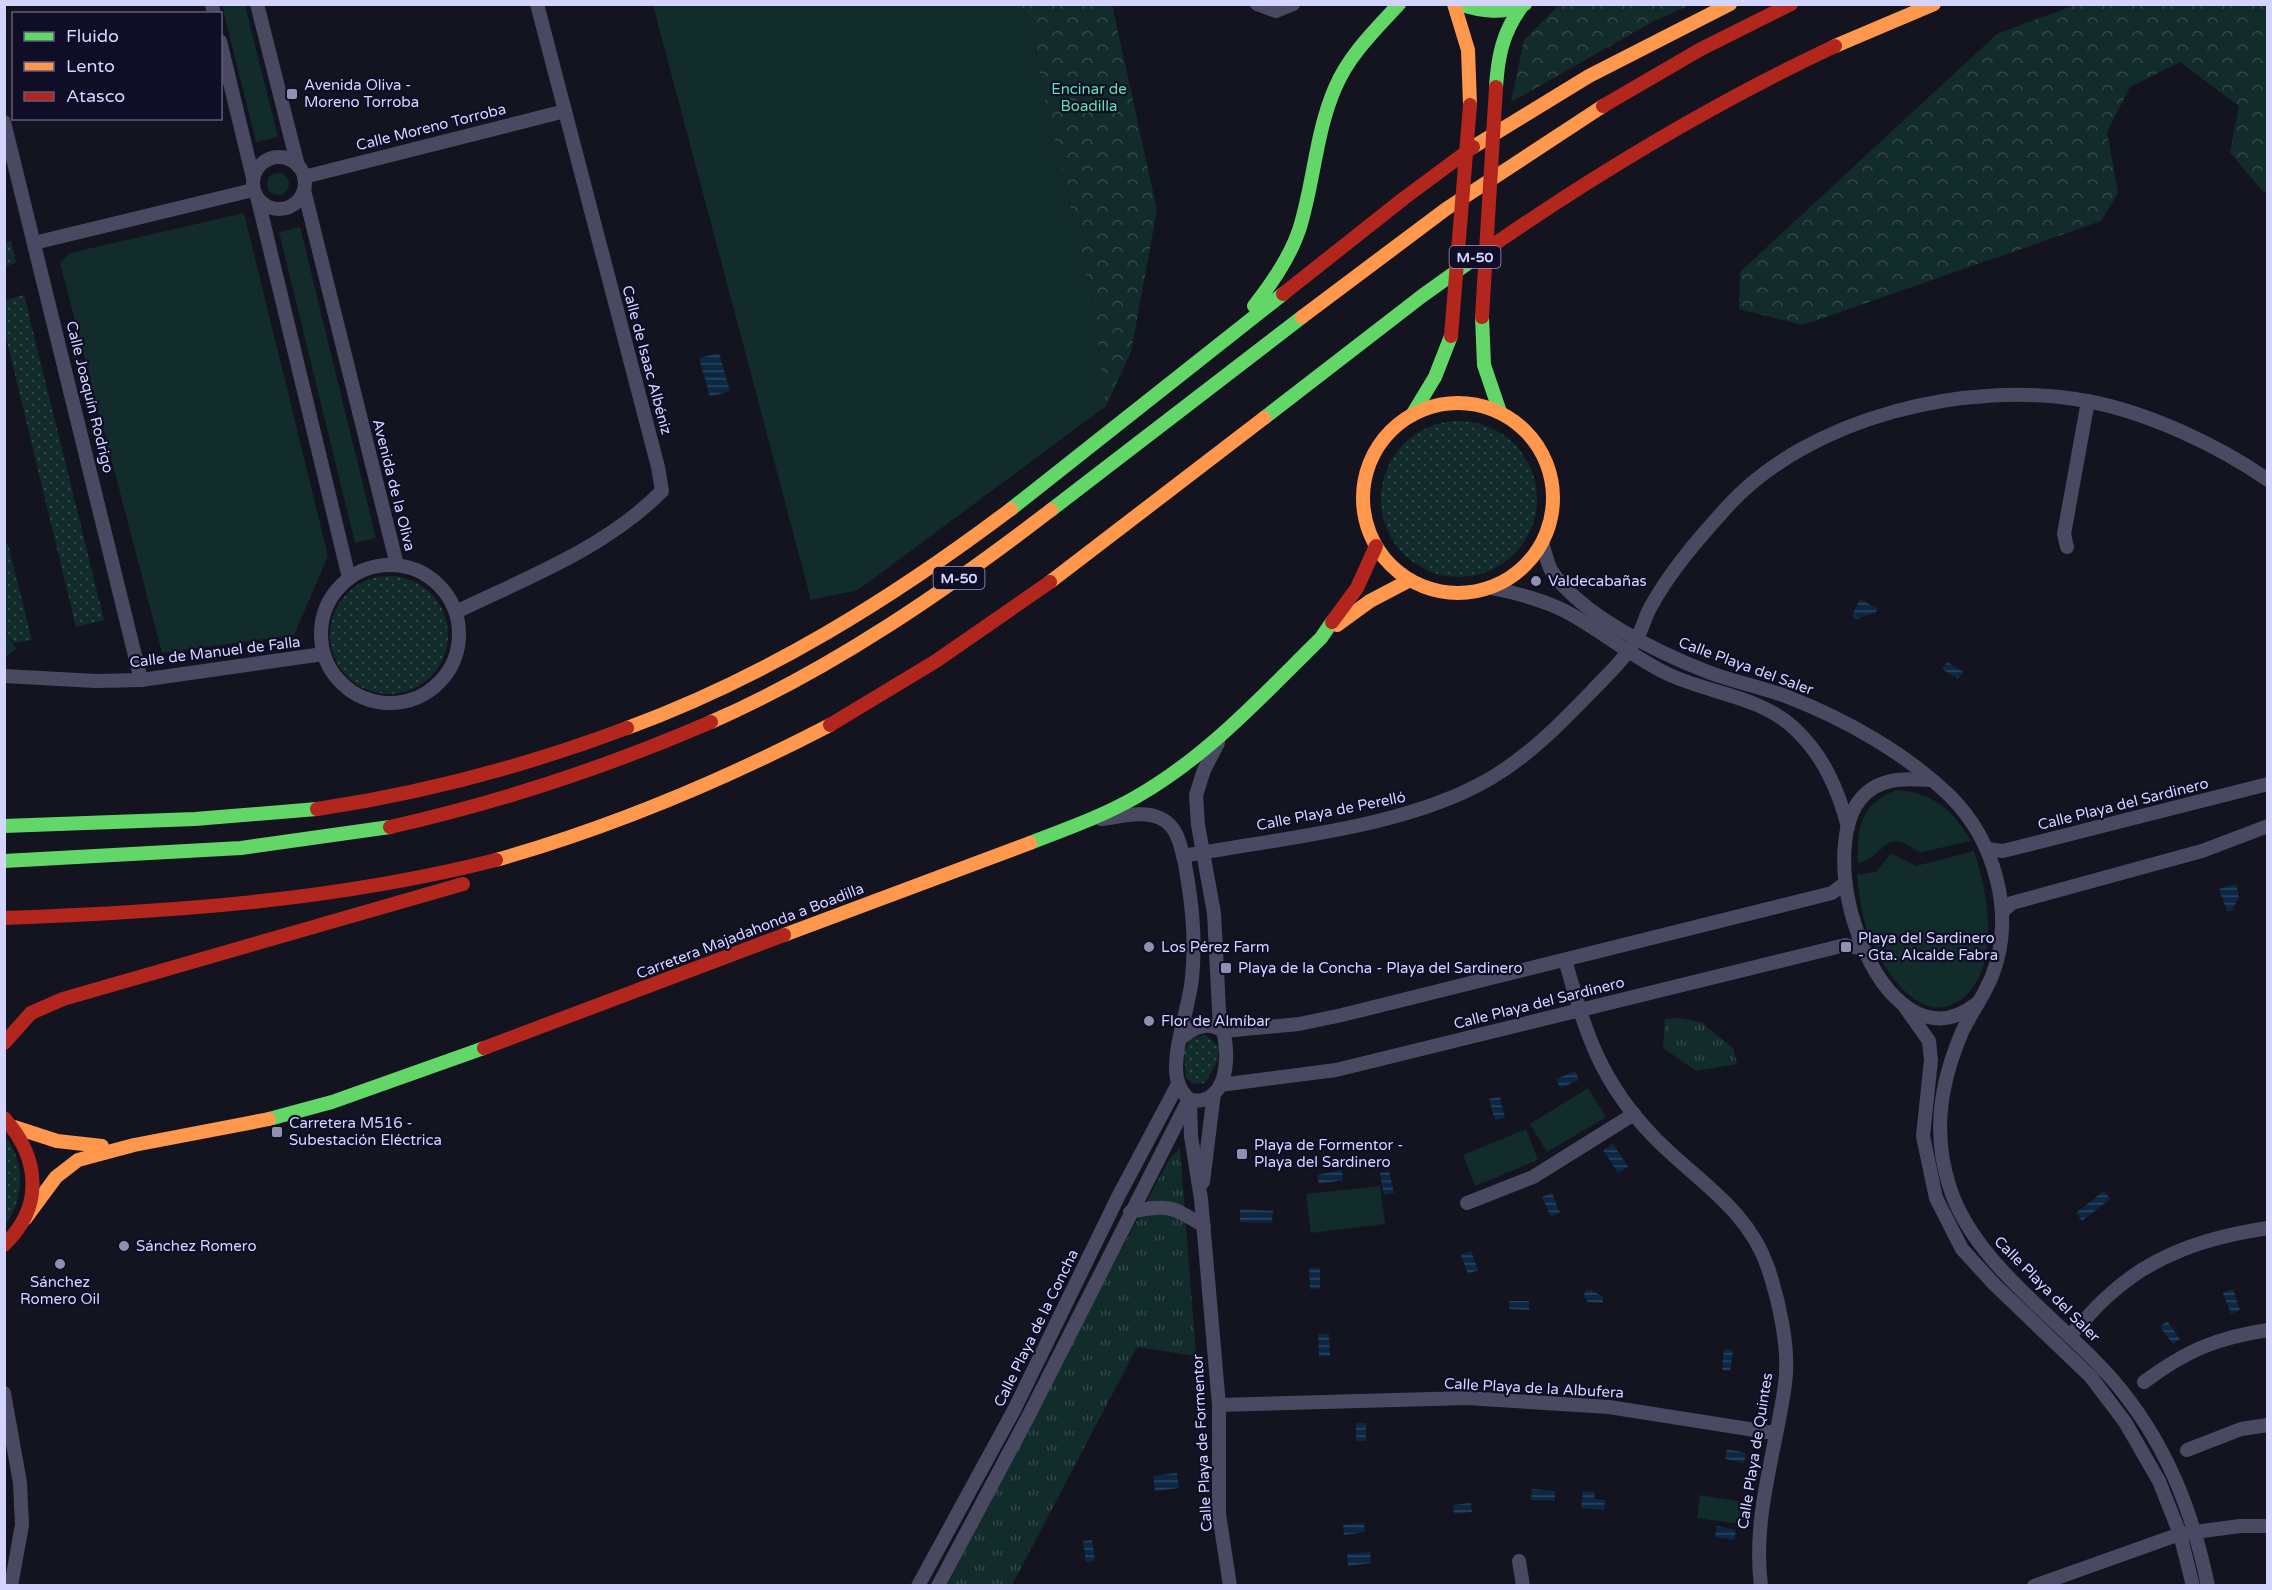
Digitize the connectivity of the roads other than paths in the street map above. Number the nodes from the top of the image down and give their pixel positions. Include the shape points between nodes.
1 (257, 4) edge
2 (537, 4) edge
3 (1257, 4) edge
4 (1293, 4) edge
5 (1399, 4) edge
6 (1454, 4) edge
7 (1459, 4) edge
8 (1730, 4) edge
9 (1791, 4) edge
10 (1934, 4) edge
11 (1524, 5) edge
12 (222, 49) edge
13 (565, 111) junction
14 (4, 122) edge
15 (302, 177) junction
16 (255, 189) junction
17 (34, 243) junction
18 (1206, 356) junction
19 (2088, 401) junction
20 (1500, 412) junction
21 (1412, 415) junction
22 (2268, 480) edge
23 (1542, 543) junction
24 (1376, 546) junction
25 (2067, 547) dead end
26 (397, 565) junction
27 (349, 578) junction
28 (1058, 578) junction
29 (1410, 580) junction
30 (1491, 588) junction
31 (456, 612) junction
32 (1320, 638) junction
33 (1637, 638) junction
34 (1628, 650) junction
35 (323, 654) junction
36 (4, 676) edge
37 (141, 680) junction
38 (1222, 736) junction
39 (1931, 780) junction
40 (2268, 784) edge
41 (1084, 822) junction
42 (8, 825) edge
43 (2268, 826) edge
44 (1848, 827) junction
45 (1987, 849) junction
46 (1205, 852) junction
47 (1183, 856) junction
48 (4, 861) edge
49 (1845, 883) junction
50 (2003, 911) junction
51 (4, 918) edge
52 (1863, 949) junction
53 (1565, 960) junction
54 (1980, 1000) junction
55 (1905, 1007) junction
56 (1580, 1010) junction
57 (1221, 1030) junction
58 (1181, 1038) junction
59 (4, 1043) edge
60 (1178, 1084) junction
61 (1217, 1089) junction
62 (1189, 1100) junction
63 (1634, 1114) junction
64 (9, 1122) edge
65 (134, 1145) junction
66 (1202, 1199) junction
67 (1467, 1203) dead end
68 (1130, 1212) junction
69 (25, 1219) junction
70 (1204, 1226) junction
71 (2268, 1228) edge
72 (6, 1245) edge
73 (2268, 1330) edge
74 (2069, 1336) junction
75 (2144, 1382) dead end
76 (4, 1393) edge
77 (1219, 1405) junction
78 (2268, 1425) edge
79 (1774, 1434) junction
80 (2187, 1450) dead end
81 (2268, 1526) edge
82 (2180, 1533) junction
83 (2197, 1533) junction
84 (1519, 1561) dead end
85 (11, 1586) edge
86 (918, 1586) edge
87 (938, 1586) edge
88 (1230, 1586) edge
89 (1523, 1586) edge
90 (1761, 1586) edge
91 (2034, 1586) edge
92 (2193, 1586) edge
93 (2208, 1586) edge

1 - 15 street, Avenida de la Oliva
2 - 13 street, Calle de Isaac Albéniz
3 - 4 street via 1276,11
5 - 18 main road via 1362,43 1335,88 1299,227 1287,258 1256,304
6 - 21 main road, bridge via 1468,50 1470,105 1451,336 1434,383
7 - 11 main road via 1475,11 1499,12
8 - 18 main road via 1659,36 1565,88 1455,160
9 - 48 main road, M-50 via 1672,64 1512,162 1383,254 1017,537 836,658 743,707 657,745 525,791 412,822 234,849
10 - 28 main road, M-50 via 1810,57 1705,110 1539,212 1420,297
11 - 20 main road, bridge via 1505,28 1498,54 1482,317 1484,365
12 - 16 street
13 - 15 street, Calle Moreno Torroba
13 - 31 street, Calle de Isaac Albéniz via 662,491 643,511 571,557
14 - 17 street, Calle Joaquín Rodrigo
15 - 16 street via 286,158 272,158 260,165
15 - 16 street via 297,202 284,209 270,208
15 - 26 street, Avenida de la Oliva
16 - 17 street
16 - 27 street
17 - 37 street, Calle Joaquín Rodrigo
18 - 42 main road via 1000,517 916,577 821,637 738,681 647,721 487,774 313,809 232,817
19 - 22 street, Calle Playa de Perelló via 2169,426 2236,459
19 - 25 street via 2064,534
19 - 33 street, Calle Playa de Perelló via 2004,394 1913,405 1863,420 1816,441 1730,503 1686,555 1650,608
20 - 21 main road via 1471,404 1440,404
20 - 23 main road via 1525,430 1546,464 1552,484 1552,514
21 - 24 main road via 1388,434 1371,459 1363,488 1365,518
23 - 30 main road via 1520,570
23 - 33 street, Calle Playa del Saler via 1550,568 1567,588 1598,614
24 - 29 main road via 1391,566
24 - 32 main road, Carretera Majadahonda a Boadilla via 1357,588
26 - 27 street via 364,569
26 - 31 street, Avenida de la Oliva via 433,580 447,594
27 - 35 street via 334,592 324,612 320,633
28 - 51 main road, M-50 via 913,676 837,721 759,762 645,812 527,850 428,876 334,894 150,912
28 - 59 main road via 993,638 919,685 842,731 700,799 647,822 523,865 63,999 31,1013
29 - 30 main road via 1436,591 1454,593
29 - 32 main road, Carretera Majadahonda a Boadilla via 1370,601
30 - 34 street, Calle Playa del Saler via 1527,595 1564,611
31 - 35 street, Avenida de la Oliva via 460,634 456,656 446,676 431,691 411,701 389,705 367,701 332,674
32 - 38 main road, Carretera Majadahonda a Boadilla
33 - 34 street, Calle Playa de Perelló
33 - 39 street, Calle Playa del Saler via 1667,655 1789,698 1840,721 1880,743
34 - 44 street, Calle Playa del Saler via 1670,675 1766,707 1794,728 1820,757 1839,794
34 - 46 street, Calle Playa de Perelló via 1545,739 1490,778 1426,808
35 - 37 street, Calle de Manuel de Falla
36 - 37 street, Calle de Manuel de Falla
38 - 41 main road, Carretera Majadahonda a Boadilla via 1135,798
38 - 46 street via 1196,795
39 - 44 street via 1901,778 1871,789 1856,806
39 - 45 street via 1971,820
40 - 45 street, Calle Playa del Sardinero via 2003,851
41 - 47 street via 1136,814 1158,817 1170,824
41 - 65 main road, Carretera Majadahonda a Boadilla via 343,1099 240,1126
43 - 50 street via 2202,851 2012,903
44 - 49 street
45 - 50 street
46 - 47 street, Calle Playa de Perelló
46 - 57 street via 1214,914
47 - 58 street via 1194,914 1192,978
49 - 52 street via 1850,914
49 - 53 street via 1832,893
50 - 54 street via 1993,974
52 - 55 street via 1874,970
52 - 56 street, Calle Playa del Sardinero via 1845,945
53 - 56 street, Calle Playa de Quintes
53 - 57 street via 1299,1024
54 - 55 street via 1962,1014 1937,1019
54 - 74 street, Calle Playa del Saler via 1963,1031 1941,1102 1938,1135 1950,1190 1975,1241
55 - 82 street via 1929,1041 1931,1060 1923,1136 1936,1198 1962,1249 2091,1377 2125,1422 2159,1481
56 - 61 street, Calle Playa del Sardinero via 1336,1070
56 - 63 street, Calle Playa de Quintes via 1594,1053
57 - 58 street via 1200,1026
57 - 61 street via 1228,1062
58 - 60 street
60 - 62 street
60 - 86 street, Calle Playa de la Concha via 1014,1410
61 - 62 street via 1202,1100
61 - 66 street, Calle Playa de Formentor
62 - 66 street, Calle Playa de Formentor
62 - 68 street, Calle Playa de la Concha
63 - 67 street via 1533,1177
63 - 79 street, Calle Playa de Quintes via 1654,1137 1717,1192 1744,1223 1768,1266 1782,1323 1785,1382
64 - 65 main road, Carretera Majadahonda a Boadilla via 44,1140 71,1146
64 - 69 main road via 27,1148 33,1171 32,1196
65 - 69 main road, Carretera Majadahonda a Boadilla via 78,1160 56,1177
66 - 70 street, Calle Playa de Formentor
68 - 70 street via 1173,1207
68 - 87 street, Calle Playa de la Concha
69 - 72 main road, Carretera Majadahonda a Boadilla
70 - 77 street, Calle Playa de Formentor
71 - 74 street via 2205,1239 2172,1252 2109,1295
73 - 75 street via 2210,1343 2180,1355
74 - 83 street, Calle Playa del Saler via 2110,1376 2142,1416 2174,1476
76 - 85 street via 20,1483 22,1525
77 - 79 street, Calle Playa de la Albufera via 1467,1398 1609,1407
77 - 88 street, Calle Playa de Formentor via 1219,1514
78 - 80 street via 2231,1432
79 - 90 street, Calle Playa de Quintes via 1759,1533
81 - 83 street
82 - 83 street
82 - 91 street
82 - 92 street
83 - 93 street, Calle Playa del Saler
84 - 89 street

